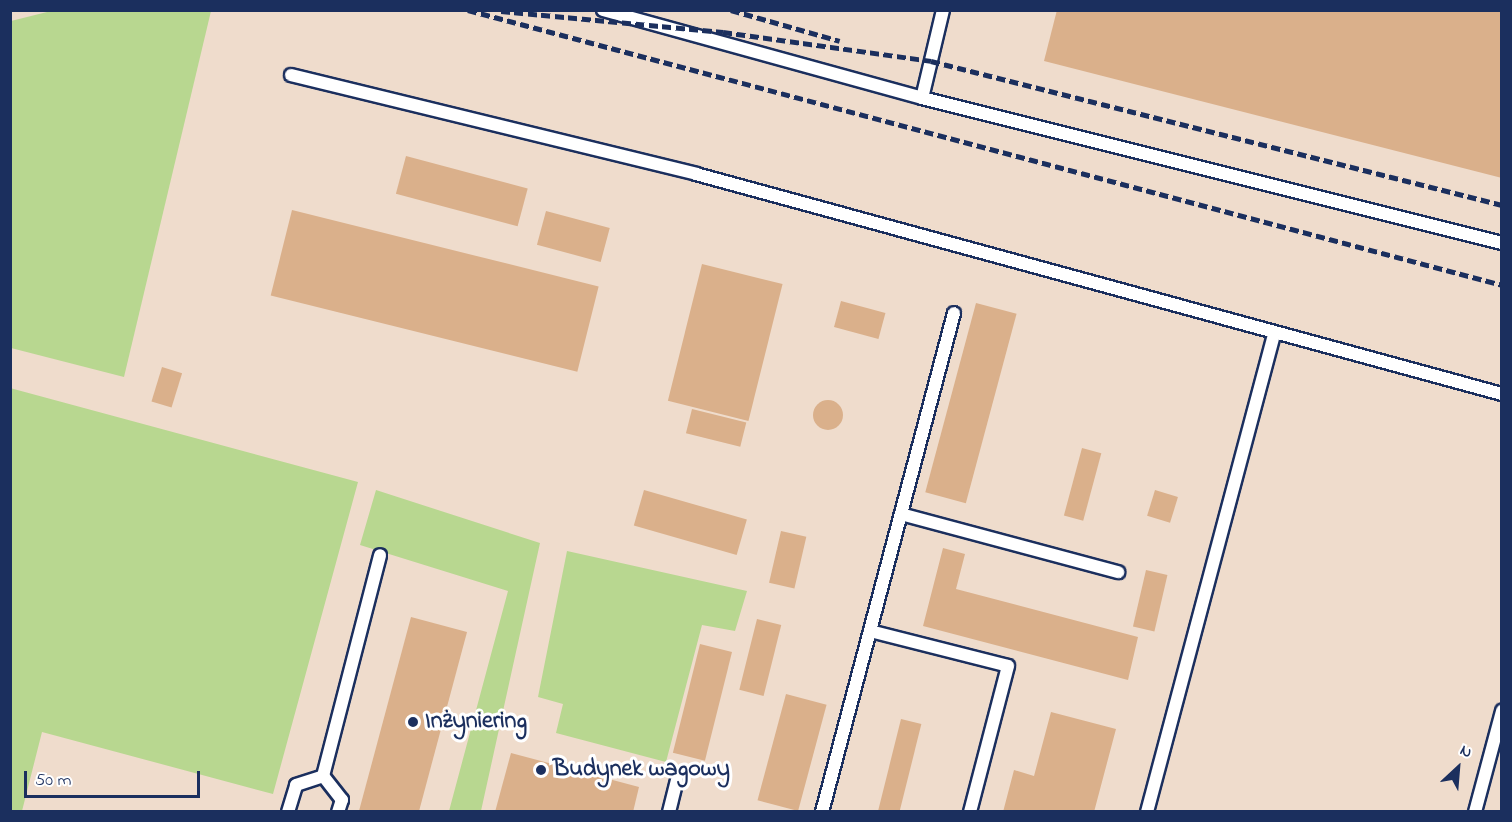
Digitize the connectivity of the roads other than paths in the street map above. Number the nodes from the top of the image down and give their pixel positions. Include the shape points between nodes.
1 (603, 10) edge
2 (943, 10) edge
3 (291, 75) dead end
4 (922, 98) junction
5 (1502, 243) edge
6 (954, 313) dead end
7 (1274, 335) junction
8 (1502, 394) edge
9 (901, 514) junction
10 (380, 555) dead end
11 (1118, 572) dead end
12 (870, 631) junction
13 (1502, 711) edge
14 (322, 776) junction
15 (677, 780) dead end
16 (288, 812) edge
17 (338, 812) edge
18 (669, 812) edge
19 (822, 812) edge
20 (970, 812) edge
21 (1147, 812) edge
22 (1474, 812) edge

1 - 4 lane
2 - 4 lane
3 - 7 lane via 696,174
4 - 5 lane
6 - 9 lane
7 - 8 lane
7 - 21 lane
9 - 11 lane
9 - 12 lane
10 - 14 lane
12 - 19 lane
12 - 20 lane via 1008,666
13 - 22 lane
14 - 16 lane via 296,785
14 - 17 lane via 342,800
15 - 18 lane

